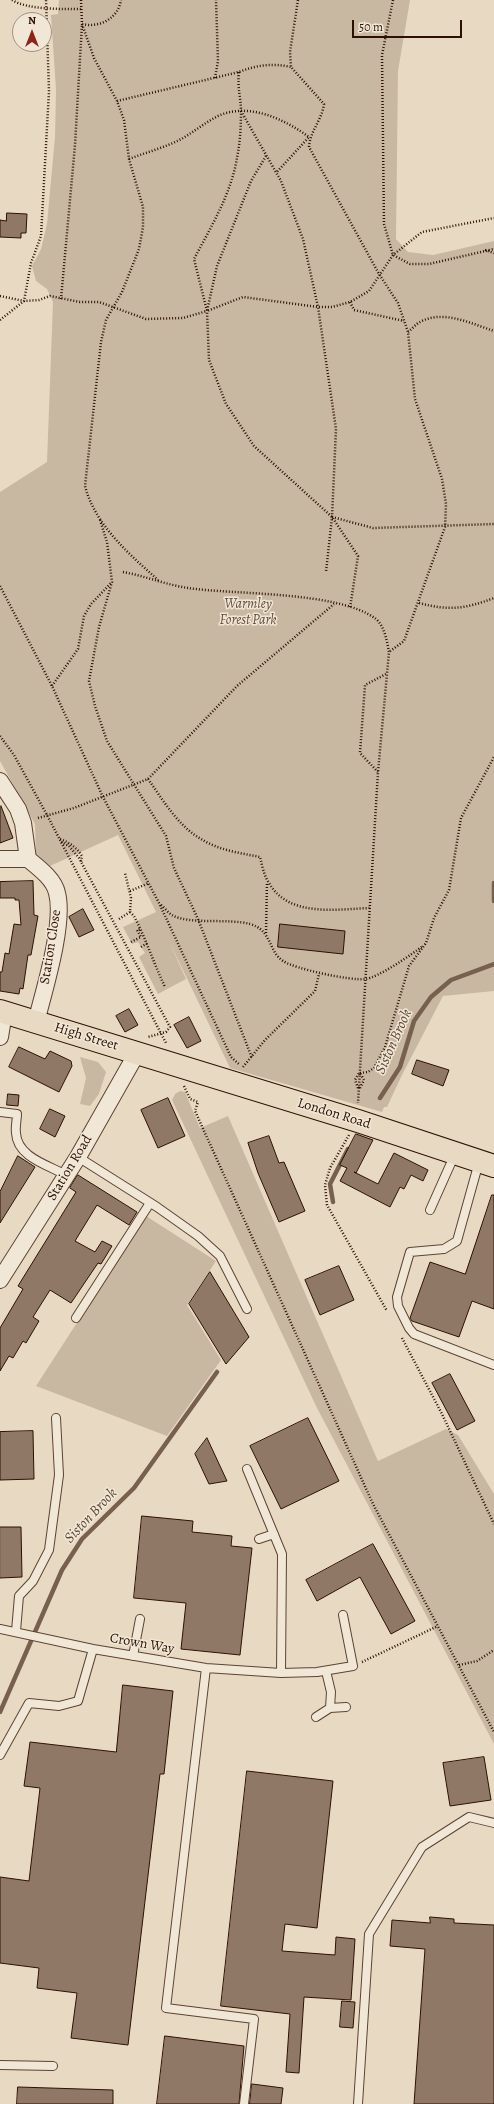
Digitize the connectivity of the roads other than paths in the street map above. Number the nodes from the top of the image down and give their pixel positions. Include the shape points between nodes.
1 (0, 781) edge
2 (0, 859) edge
3 (28, 859) junction
4 (2, 1012) edge
5 (36, 1022) junction
6 (0, 1037) edge
7 (137, 1053) junction
8 (177, 1073) joint
9 (0, 1112) edge
10 (456, 1154) junction
11 (78, 1157) junction
12 (486, 1163) edge
13 (66, 1175) junction
14 (150, 1203) junction
15 (430, 1210) dead end
16 (0, 1280) edge
17 (247, 1309) dead end
18 (76, 1318) dead end
19 (494, 1365) edge
20 (56, 1418) dead end
21 (247, 1468) dead end
22 (274, 1534) junction
23 (259, 1539) dead end
24 (343, 1615) dead end
25 (140, 1619) dead end
26 (0, 1629) edge
27 (12, 1631) junction
28 (93, 1649) junction
29 (134, 1656) junction
30 (206, 1668) junction
31 (326, 1671) junction
32 (281, 1673) junction
33 (346, 1707) dead end
34 (330, 1708) junction
35 (316, 1717) dead end
36 (0, 1755) edge
37 (494, 1823) edge
38 (0, 2065) edge
39 (53, 2066) dead end
40 (244, 2104) edge
41 (358, 2104) edge

1 - 3 street via 23,822
2 - 3 street
3 - 5 street, Station Close via 46,874 57,892 58,914 51,963
4 - 5 main road, High Street
4 - 6 street
5 - 7 main road, High Street
7 - 8 main road, High Street
7 - 11 street, Station Road
8 - 10 main road, London Road via 358,1121
9 - 13 lane via 17,1114 15,1133 23,1152
10 - 12 main road, London Road
10 - 15 lane
11 - 13 street, Station Road
11 - 14 lane
12 - 19 lane via 457,1241 444,1249 410,1252 397,1297 402,1318 414,1334
13 - 16 street, Station Road
14 - 17 lane via 198,1236 220,1256
14 - 18 lane
20 - 27 lane via 59,1475 49,1550 33,1581 19,1596
21 - 22 lane
22 - 23 lane
22 - 32 lane via 282,1554
24 - 31 lane, Crown Way via 353,1666
25 - 29 lane
26 - 27 lane, Crown Way
27 - 28 lane, Crown Way
28 - 29 lane, Crown Way
28 - 36 lane via 78,1701 59,1706 29,1703
29 - 30 lane, Crown Way
30 - 32 lane, Crown Way
30 - 40 lane via 166,2008 254,2019
31 - 32 lane, Crown Way
31 - 34 lane via 331,1692
33 - 34 lane
34 - 35 lane
37 - 41 lane via 469,1817 422,1847 369,1934
38 - 39 lane

